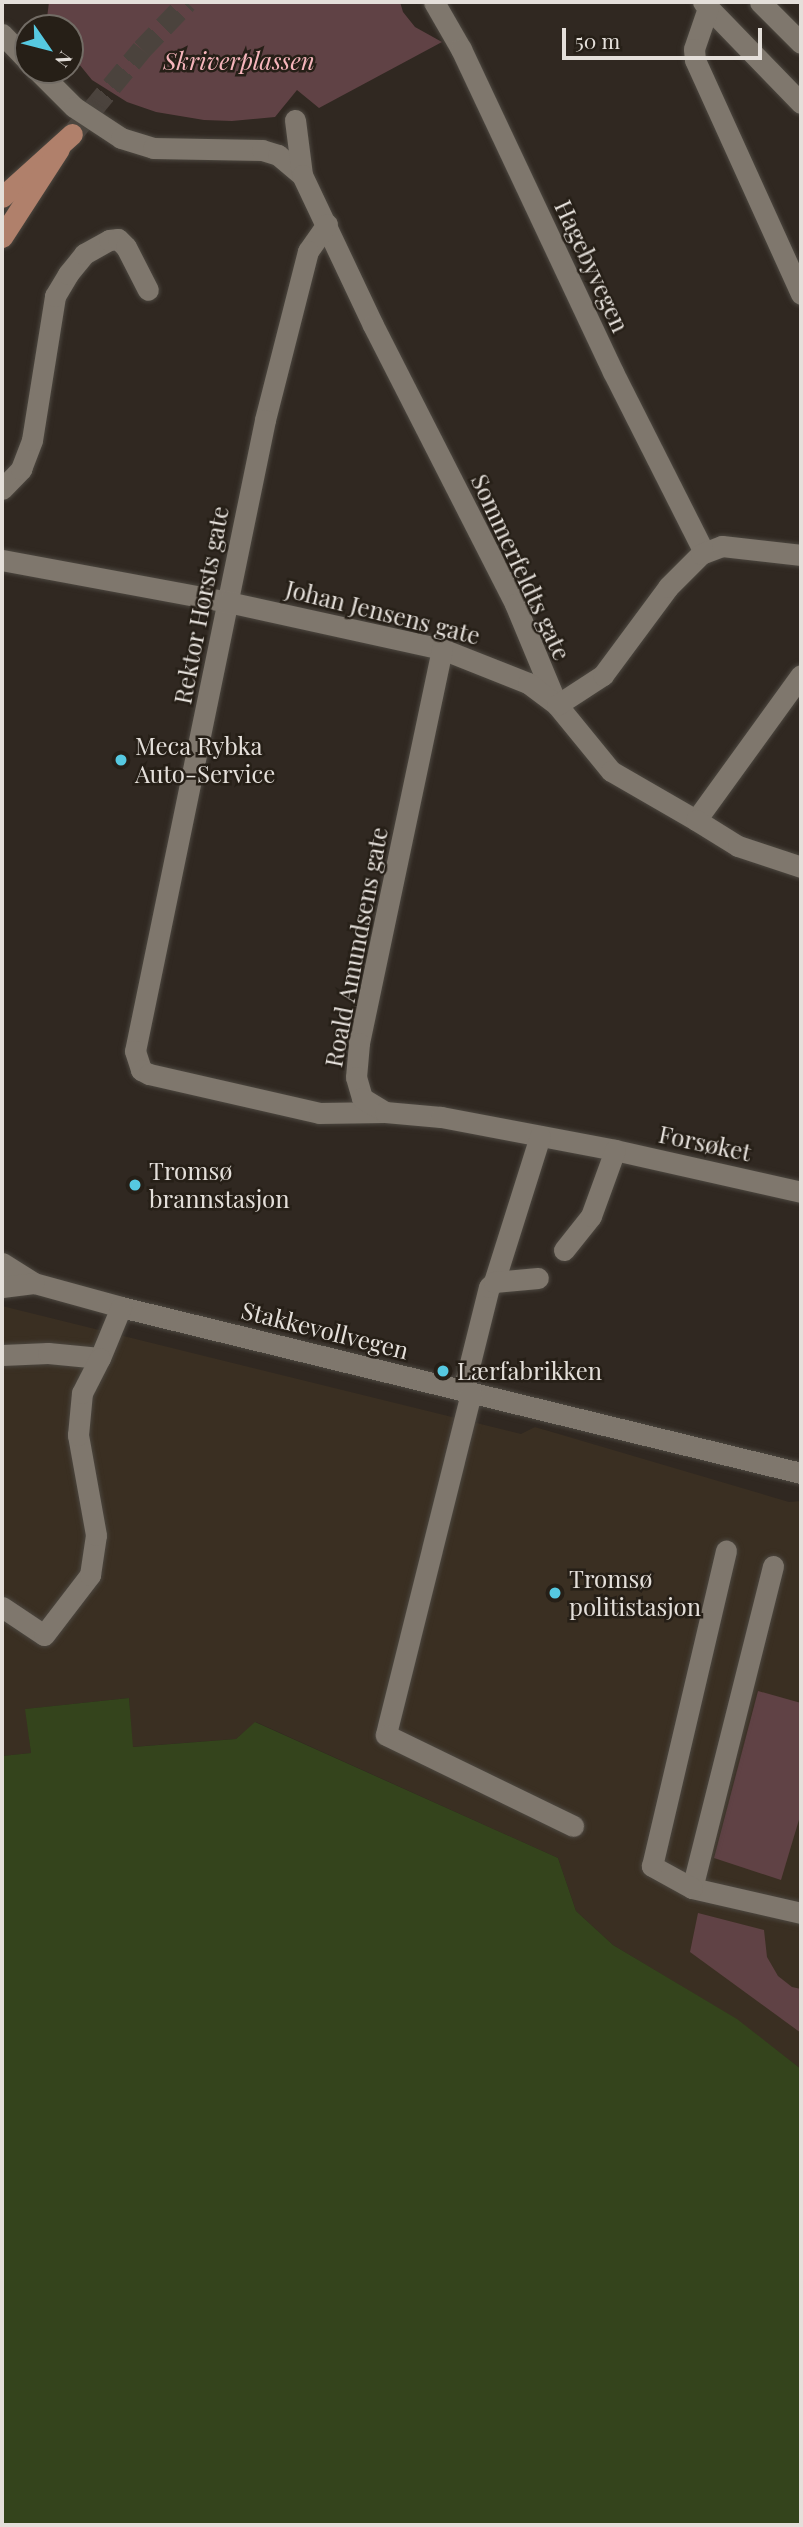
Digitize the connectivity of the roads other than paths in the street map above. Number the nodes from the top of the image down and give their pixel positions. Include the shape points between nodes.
1 (434, 2) edge
2 (760, 2) edge
3 (705, 5) edge
4 (801, 43) edge
5 (51, 84) edge
6 (801, 103) edge
7 (295, 120) dead end
8 (302, 176) junction
9 (2, 197) edge
10 (327, 224) junction
11 (2, 237) edge
12 (148, 290) dead end
13 (801, 294) edge
14 (2, 489) edge
15 (704, 552) junction
16 (801, 555) edge
17 (2, 560) edge
18 (228, 603) junction
19 (442, 649) junction
20 (801, 675) edge
21 (557, 705) junction
22 (696, 820) junction
23 (801, 867) edge
24 (385, 1112) junction
25 (540, 1136) junction
26 (606, 1149) junction
27 (801, 1192) edge
28 (564, 1250) dead end
29 (2, 1263) edge
30 (538, 1278) dead end
31 (494, 1282) junction
32 (34, 1283) junction
33 (2, 1287) edge
34 (121, 1307) junction
35 (2, 1355) edge
36 (100, 1358) junction
37 (467, 1392) junction
38 (801, 1473) edge
39 (726, 1551) dead end
40 (773, 1566) dead end
41 (2, 1607) edge
42 (573, 1826) dead end
43 (692, 1888) junction
44 (801, 1913) edge

1 - 15 street, Hagebyvegen via 461,49 613,372
2 - 4 street
3 - 6 street
3 - 13 street via 695,60
5 - 8 street via 74,107 121,138 153,148 262,150 278,155
7 - 8 street, Sommerfeldts gate
8 - 10 street, Sommerfeldts gate
9 - 11 main road via 65,141
10 - 18 street, Rektor Horsts gate via 308,251 265,421
10 - 21 street, Sommerfeldts gate via 373,325 515,604
12 - 14 street via 118,239 84,254 68,274 55,296 32,440 21,469
15 - 16 street via 722,546
15 - 21 street via 684,568 603,675
17 - 18 street, Johan Jensens gate
18 - 19 street, Johan Jensens gate
18 - 24 street, Rektor Horsts gate via 136,1045 137,1062 149,1074 319,1113
19 - 21 street, Johan Jensens gate via 528,683
19 - 24 street, Roald Amundsens gate via 355,1068 362,1098
20 - 22 street
21 - 22 street, Sommerfeldts gate via 611,771
22 - 23 street, Sommerfeldts gate via 738,846
24 - 25 street via 441,1117
25 - 26 street
25 - 31 street
26 - 27 street, Forsøket
26 - 28 street via 591,1216
29 - 32 street
30 - 31 street
31 - 37 street via 489,1287
32 - 33 street
32 - 34 street, Stakkevollvegen
34 - 36 street
34 - 37 street, Stakkevollvegen
35 - 36 street
36 - 41 street via 82,1393 78,1435 96,1535 90,1575 44,1635
37 - 38 street, Stakkevollvegen
37 - 42 street via 386,1735
39 - 43 street via 652,1866
40 - 43 street
43 - 44 street

